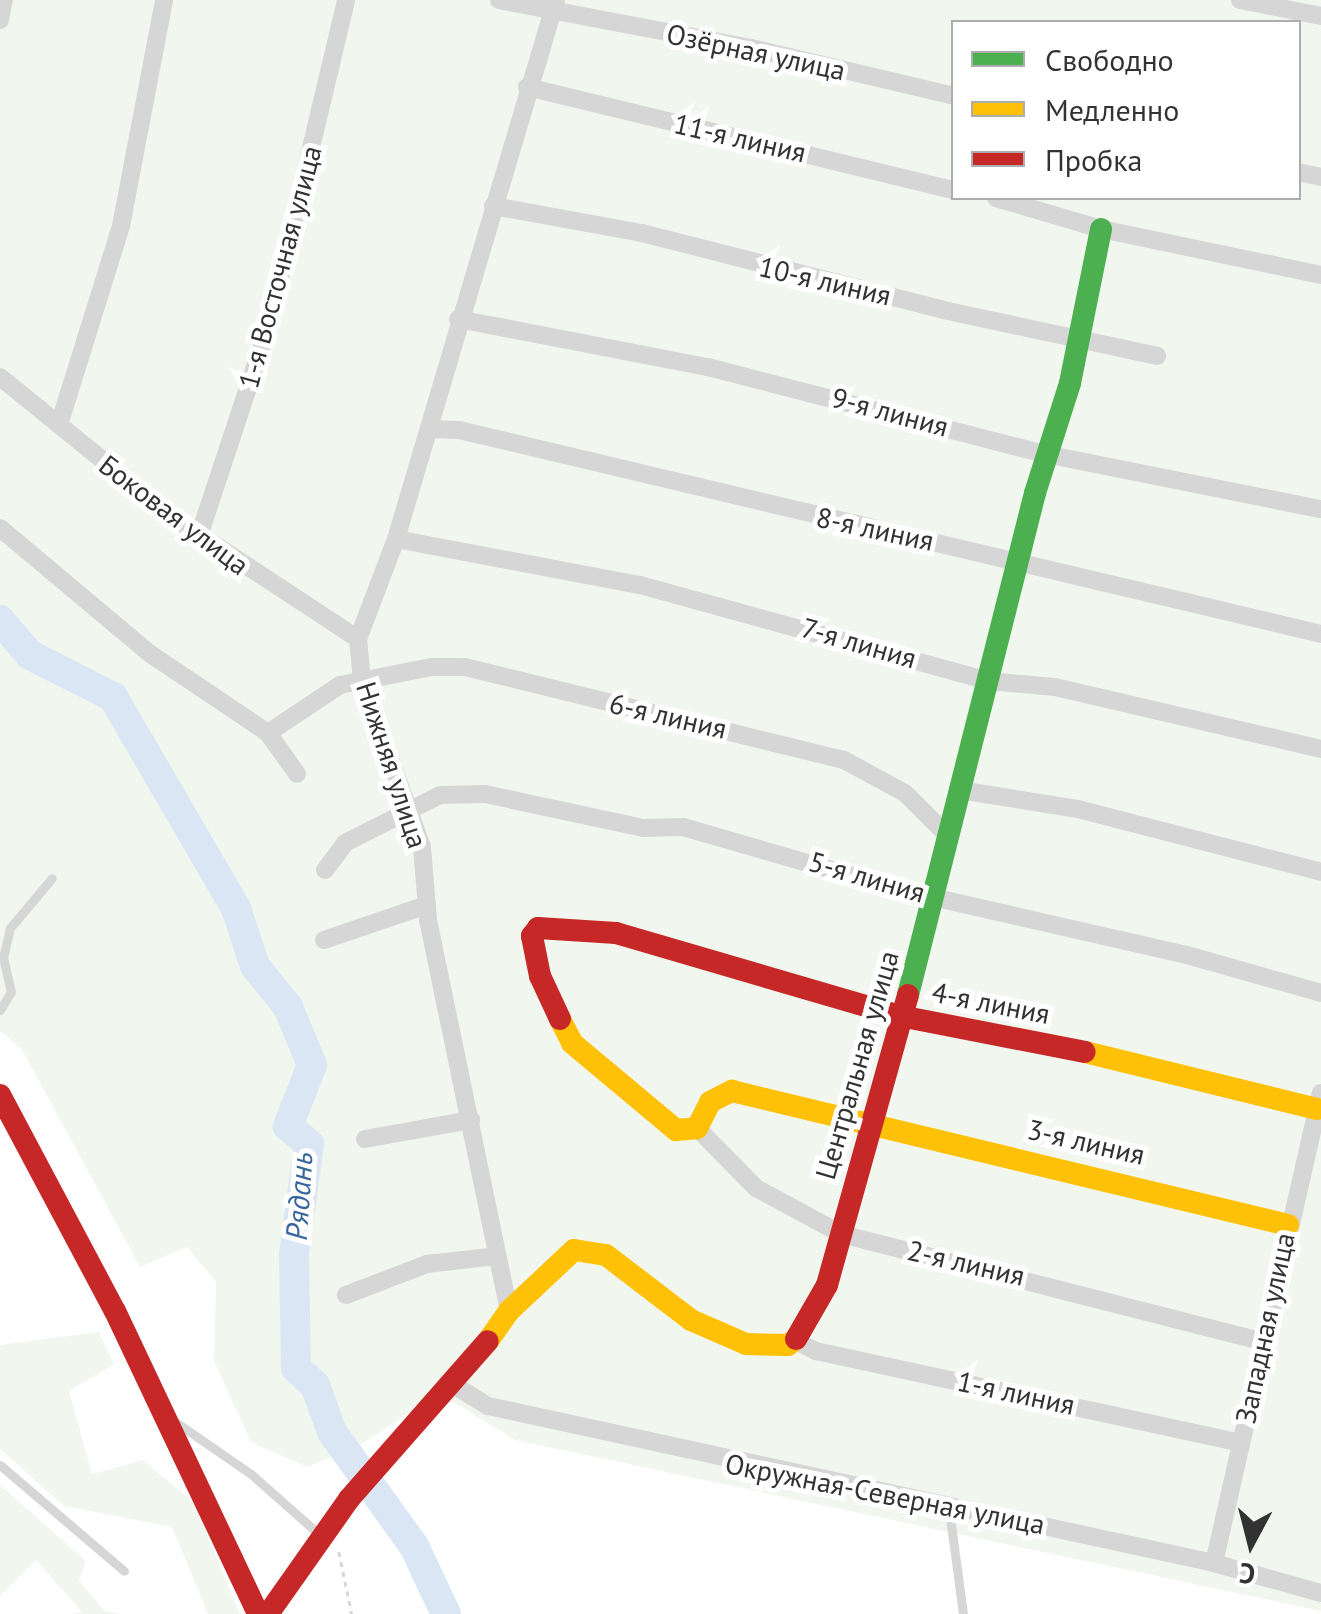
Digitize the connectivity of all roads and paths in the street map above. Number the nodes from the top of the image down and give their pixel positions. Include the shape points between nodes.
1 (4, 0) edge
2 (164, 0) edge
3 (346, 0) edge
4 (499, 0) edge
5 (1240, 0) edge
6 (553, 7) edge
7 (1321, 16) edge
8 (0, 20) edge
9 (526, 87) junction
10 (951, 95) edge
11 (951, 189) edge
12 (1003, 200) edge
13 (493, 206) junction
14 (1101, 228) junction
15 (1321, 274) edge
16 (458, 319) junction
17 (1076, 341) junction
18 (1157, 356) dead end
19 (0, 377) edge
20 (59, 425) junction
21 (429, 428) junction
22 (1045, 454) junction
23 (1321, 508) edge
24 (0, 528) edge
25 (201, 530) junction
26 (396, 538) junction
27 (1018, 563) junction
28 (1321, 634) edge
29 (358, 639) junction
30 (362, 681) junction
31 (988, 682) junction
32 (268, 733) junction
33 (1321, 750) edge
34 (297, 774) dead end
35 (959, 790) junction
36 (413, 812) junction
37 (948, 836) junction
38 (325, 870) dead end
39 (1321, 872) edge
40 (52, 878) dead end
41 (933, 897) junction
42 (427, 905) junction
43 (324, 940) dead end
44 (1321, 993) edge
45 (0, 1010) edge
46 (900, 1016) junction
47 (0, 1095) edge
48 (1319, 1101) edge
49 (470, 1120) junction
50 (869, 1127) junction
51 (697, 1128) junction
52 (365, 1138) dead end
53 (1288, 1225) junction
54 (841, 1234) junction
55 (498, 1256) junction
56 (346, 1295) dead end
57 (509, 1311) junction
58 (794, 1340) junction
59 (1266, 1342) junction
60 (454, 1385) junction
61 (166, 1415) junction
62 (1240, 1443) junction
63 (0, 1465) edge
64 (948, 1510) junction
65 (327, 1530) junction
66 (1214, 1563) junction
67 (124, 1571) dead end
68 (1321, 1593) edge
69 (258, 1614) edge
70 (268, 1614) edge
71 (352, 1614) edge
72 (964, 1614) edge

1 - 8 street
2 - 20 street via 120,226
3 - 25 street, 1-я Восточная улица via 269,324
4 - 6 street, Озёрная улица
5 - 7 street
6 - 9 street, Нижняя улица
6 - 10 street, Озёрная улица
9 - 11 street, 11-я линия
9 - 13 street, Нижняя улица
12 - 14 street
13 - 16 street, Нижняя улица
13 - 17 street, 10-я линия via 642,233
14 - 15 street
14 - 17 street, Центральная улица
16 - 21 street, Нижняя улица
16 - 22 street, 9-я линия via 795,386
17 - 18 street, 10-я линия
17 - 22 street, Центральная улица
19 - 20 street, Боковая улица
20 - 25 street, Боковая улица via 174,518
21 - 26 street, Нижняя улица
21 - 27 street, 8-я линия
22 - 23 street, 9-я линия
22 - 27 street, Центральная улица
24 - 32 street via 149,653
25 - 29 street, Боковая улица via 248,571
26 - 29 street, Нижняя улица
26 - 31 street, 7-я линия via 761,614
27 - 28 street, 8-я линия
27 - 31 street, Центральная улица
29 - 30 street, Нижняя улица
30 - 32 street, 6-я линия via 310,700
30 - 36 street, Нижняя улица
30 - 37 street, 6-я линия via 466,667 812,750 874,771
31 - 33 street, 7-я линия via 1055,687
31 - 35 street, Центральная улица
32 - 34 street
35 - 37 street, Центральная улица
35 - 39 street via 1078,809
36 - 38 street, 5-я линия via 344,843
36 - 41 street, 5-я линия via 440,795 518,799 643,828 683,827
36 - 42 street, Нижняя улица
37 - 41 street, Центральная улица
40 - 45 lane via 10,928 3,958 11,992
41 - 44 street, 5-я линия
41 - 46 street, Центральная улица
42 - 43 street
42 - 49 street, Нижняя улица
46 - 48 street, 4-я линия
46 - 50 street, Центральная улица
46 - 51 street, 4-я линия via 646,940 538,928 532,950 572,1043 676,1130
47 - 61 street
48 - 53 street, Западная улица
49 - 52 street
49 - 55 street, Нижняя улица
50 - 51 street, 3-я линия via 827,1110 732,1091 710,1102
50 - 53 street, 3-я линия via 1048,1162
50 - 54 street, Центральная улица
51 - 54 street, 2-я линия via 756,1188
53 - 59 street, Западная улица via 1286,1263
54 - 58 street, Центральная улица via 818,1310
54 - 59 street, 2-я линия
55 - 56 street via 428,1264
55 - 57 street, Нижняя улица
57 - 58 street via 556,1262 590,1249 691,1320 768,1348
57 - 60 street
58 - 62 street, 1-я линия via 816,1351
59 - 62 street, Западная улица
60 - 64 street, Окружная-Северная улица via 488,1406 754,1468 857,1484
60 - 65 street
61 - 65 lane
61 - 69 street
62 - 66 street, Западная улица
63 - 67 lane
64 - 66 street, Окружная-Северная улица
64 - 72 lane
65 - 70 street
65 - 71 path
66 - 68 street, Окружная-Северная улица

